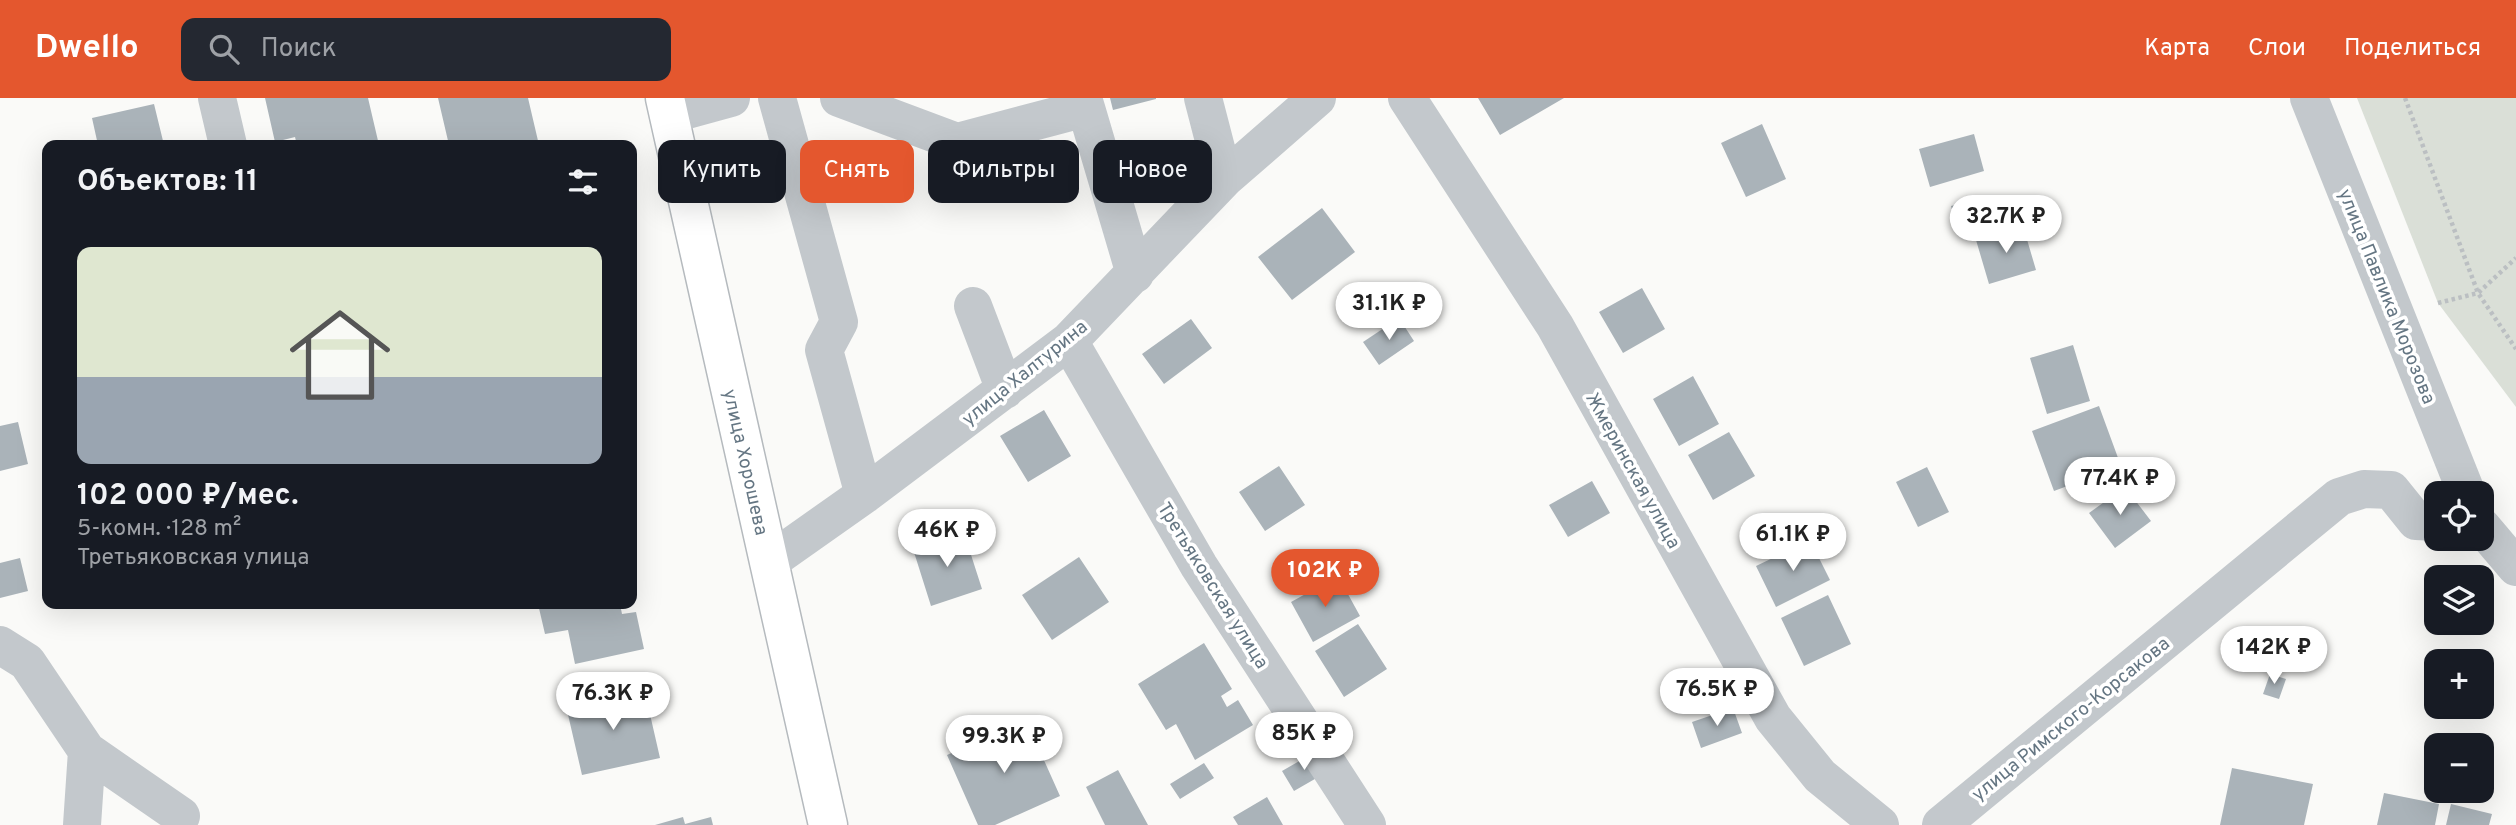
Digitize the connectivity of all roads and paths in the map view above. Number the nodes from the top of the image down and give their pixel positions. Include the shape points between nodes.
1 (217, 98) edge
2 (731, 98) edge
3 (777, 98) edge
4 (839, 98) edge
5 (1203, 98) edge
6 (1407, 98) edge
7 (2309, 98) edge
8 (2405, 98) edge
9 (1084, 103) edge
10 (1303, 104) edge
11 (667, 107) edge
12 (227, 140) edge
13 (1224, 179) junction
14 (2516, 258) edge
15 (1135, 274) junction
16 (2478, 293) junction
17 (2438, 303) dead end
18 (974, 306) dead end
19 (1069, 341) junction
20 (2516, 349) edge
21 (1005, 390) junction
22 (2462, 481) edge
23 (864, 495) junction
24 (2424, 521) edge
25 (2494, 541) edge
26 (769, 562) junction
27 (2516, 567) edge
28 (0, 645) edge
29 (87, 751) junction
30 (176, 822) edge
31 (82, 825) edge
32 (828, 825) edge
33 (1367, 825) edge
34 (1880, 825) edge
35 (1941, 825) edge

1 - 12 street
2 - 11 street
3 - 23 street via 839,322 824,350
4 - 9 street via 957,142
5 - 13 street
6 - 34 street, Жмеринская улица via 1555,326 1773,718 1820,776
7 - 22 street, улица Павлика Морозова
8 - 16 path
9 - 15 street
10 - 13 street, улица Халтурина
11 - 26 main road, улица Хорошева
13 - 15 street, улица Халтурина
14 - 16 path
15 - 19 street, улица Халтурина
16 - 17 path
16 - 20 path
18 - 21 street
19 - 21 street, улица Халтурина
19 - 33 street, Третьяковская улица via 1199,566
21 - 23 street, улица Халтурина
23 - 26 street, улица Халтурина
24 - 35 street, улица Римского-Корсакова via 2416,521 2392,490 2364,489 2339,497
25 - 27 street
26 - 32 main road, улица Хорошева
28 - 29 street via 27,662
29 - 30 street
29 - 31 street

